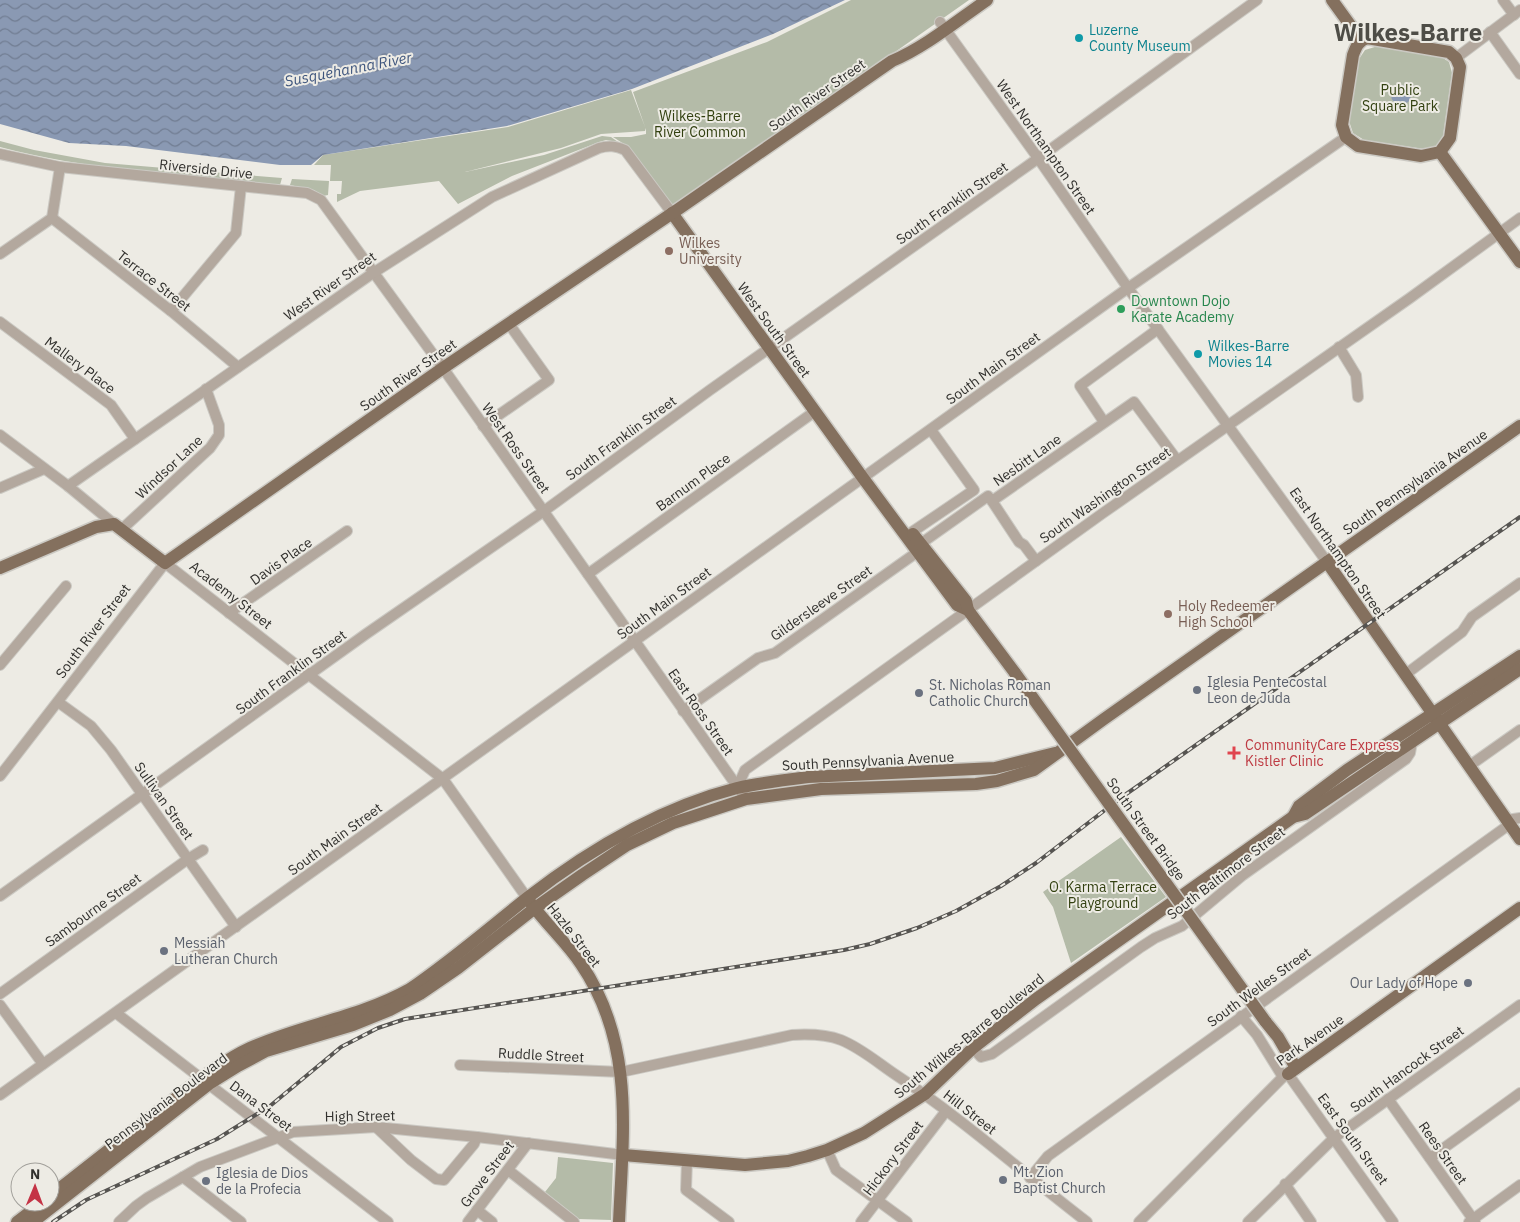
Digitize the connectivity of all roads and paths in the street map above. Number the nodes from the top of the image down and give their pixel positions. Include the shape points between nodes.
1 (972, 0) edge
2 (987, 0) edge
3 (1257, 0) edge
4 (1332, 0) edge
5 (1503, 0) edge
6 (1517, 13) edge
7 (943, 26) junction
8 (1490, 32) junction
9 (1361, 40) junction
10 (1456, 58) junction
11 (1520, 74) edge
12 (1346, 137) junction
13 (625, 150) joint
14 (1440, 152) junction
15 (0, 154) edge
16 (1038, 158) junction
17 (60, 167) junction
18 (240, 186) junction
19 (672, 213) junction
20 (52, 218) junction
21 (1520, 218) edge
22 (1498, 233) junction
23 (0, 254) edge
24 (1520, 262) edge
25 (373, 273) junction
26 (1128, 288) junction
27 (171, 311) junction
28 (0, 322) edge
29 (509, 324) junction
30 (1158, 329) junction
31 (1339, 348) junction
32 (770, 349) junction
33 (238, 367) junction
34 (443, 368) junction
35 (206, 389) junction
36 (1358, 397) dead end
37 (814, 412) junction
38 (1104, 422) junction
39 (1228, 425) junction
40 (484, 426) junction
41 (1520, 426) edge
42 (930, 430) junction
43 (0, 435) edge
44 (135, 438) junction
45 (1178, 460) junction
46 (44, 469) junction
47 (863, 478) junction
48 (68, 486) junction
49 (0, 488) edge
50 (992, 502) junction
51 (544, 511) junction
52 (894, 518) junction
53 (118, 527) junction
54 (347, 531) dead end
55 (912, 532) junction
56 (919, 548) junction
57 (1036, 560) junction
58 (1327, 562) junction
59 (165, 563) junction
60 (0, 568) edge
61 (588, 574) junction
62 (1520, 583) edge
63 (66, 586) dead end
64 (968, 610) junction
65 (229, 613) junction
66 (635, 640) junction
67 (1520, 656) edge
68 (0, 665) edge
69 (1520, 669) edge
70 (1406, 674) junction
71 (309, 675) junction
72 (58, 702) junction
73 (683, 711) junction
74 (1436, 718) junction
75 (1520, 730) edge
76 (1412, 742) junction
77 (1058, 752) junction
78 (1469, 766) junction
79 (1364, 773) junction
80 (0, 776) edge
81 (443, 779) junction
82 (1368, 786) junction
83 (738, 788) junction
84 (143, 795) junction
85 (746, 799) junction
86 (1292, 817) junction
87 (1512, 821) edge
88 (1520, 839) edge
89 (203, 850) dead end
90 (188, 859) junction
91 (1232, 859) junction
92 (1243, 875) junction
93 (0, 896) edge
94 (531, 903) junction
95 (1520, 908) edge
96 (236, 927) junction
97 (0, 994) edge
98 (0, 1005) edge
99 (1520, 1005) edge
100 (116, 1013) junction
101 (1241, 1016) junction
102 (973, 1048) junction
103 (43, 1064) junction
104 (460, 1065) dead end
105 (622, 1072) junction
106 (1289, 1073) junction
107 (205, 1081) junction
108 (1520, 1093) edge
109 (925, 1094) junction
110 (0, 1095) edge
111 (1388, 1099) junction
112 (946, 1111) junction
113 (376, 1127) junction
114 (477, 1137) junction
115 (280, 1138) junction
116 (1334, 1138) junction
117 (528, 1143) junction
118 (827, 1150) junction
119 (623, 1155) junction
120 (1430, 1158) junction
121 (686, 1160) junction
122 (508, 1170) junction
123 (183, 1177) junction
124 (1030, 1178) junction
125 (1285, 1184) junction
126 (1520, 1185) edge
127 (60, 1189) edge
128 (878, 1201) junction
129 (477, 1210) junction
130 (30, 1212) edge
131 (1472, 1221) edge
132 (17, 1222) edge
133 (33, 1222) edge
134 (120, 1222) edge
135 (241, 1222) edge
136 (388, 1222) edge
137 (468, 1222) edge
138 (492, 1222) edge
139 (574, 1222) edge
140 (619, 1222) edge
141 (729, 1222) edge
142 (861, 1222) edge
143 (907, 1222) edge
144 (1086, 1222) edge
145 (1139, 1222) edge
146 (1248, 1222) edge
147 (1311, 1222) edge
148 (1394, 1222) edge

1 - 7 main road, South River Street
2 - 7 main road, South River Street
3 - 16 street, South Franklin Street
4 - 9 main road
5 - 6 street
6 - 8 street
7 - 16 street, West Northampton Street
7 - 19 main road, South River Street
8 - 10 street
8 - 11 street
9 - 10 main road via 1367,38 1449,52
9 - 12 main road via 1353,55 1342,125
10 - 14 main road via 1460,67 1450,138
12 - 14 main road via 1358,146 1421,156
12 - 26 street, South Main Street
13 - 19 street, West South Street
13 - 25 street, West River Street via 616,146 599,148 492,197
14 - 22 main road
15 - 17 street, Riverside Drive
16 - 26 street, West Northampton Street
16 - 32 street, South Franklin Street
17 - 18 street, Riverside Drive
17 - 20 street
18 - 25 street, Riverside Drive via 307,194 321,200
18 - 27 street via 236,233
19 - 29 main road, South River Street
19 - 32 main road, West South Street
20 - 23 street
20 - 27 street, Terrace Street
21 - 22 street, South Washington Street
22 - 24 main road
22 - 31 street, South Washington Street
25 - 33 street, West River Street
25 - 34 street, West Ross Street
26 - 30 street, East Northampton Street
26 - 42 street, South Main Street
27 - 33 street, Terrace Street
28 - 44 street, Mallery Place via 111,405
29 - 34 main road, South River Street
29 - 40 street via 549,380
30 - 38 street via 1080,386
30 - 39 street, East Northampton Street
31 - 36 street via 1356,375
31 - 39 street, South Washington Street
32 - 37 main road, West South Street
32 - 51 street, South Franklin Street
33 - 35 street, West River Street
34 - 40 street, West Ross Street
34 - 59 main road, South River Street
35 - 44 street, West River Street
35 - 53 street, Windsor Lane via 220,435 210,448
37 - 47 main road, West South Street
37 - 61 street, Barnum Place
38 - 45 street, Nesbitt Lane via 1134,402
38 - 50 street, Nesbitt Lane
39 - 45 street, South Washington Street
39 - 58 street, East Northampton Street
40 - 51 street, West Ross Street
41 - 58 main road, South Pennsylvania Avenue
42 - 47 street, South Main Street
42 - 55 street via 974,490
43 - 46 street, Academy Street
44 - 48 street, West River Street
45 - 57 street, South Washington Street
46 - 48 street, Academy Street
46 - 49 street
47 - 52 main road
47 - 66 street, South Main Street
48 - 53 street, Academy Street
50 - 56 street, Nesbitt Lane via 988,496
50 - 57 street via 1019,542
51 - 61 street, West Ross Street
51 - 71 street, South Franklin Street
52 - 55 main road
52 - 56 main road
53 - 59 main road, Academy Street
53 - 60 main road via 96,527
54 - 65 street, Davis Place
55 - 56 main road
56 - 64 main road via 966,601
56 - 73 street, Gildersleeve Street via 775,653 758,658
57 - 64 street, South Washington Street
58 - 70 main road, East Northampton Street
58 - 77 main road, South Pennsylvania Avenue
59 - 65 street, Academy Street
59 - 72 street, South River Street
61 - 66 street, West Ross Street
62 - 70 street via 1472,617 1462,632
63 - 68 street
64 - 83 street, South Washington Street via 745,770
64 - 106 main road, South Street Bridge, bridge via 1278,1037
65 - 71 street, Academy Street
66 - 73 street, East Ross Street
66 - 81 street, South Main Street
67 - 74 main road, South Wilkes-Barre Boulevard
69 - 74 main road, South Wilkes-Barre Boulevard
70 - 74 main road, East Northampton Street
71 - 81 street, Academy Street
71 - 84 street, South Franklin Street
72 - 80 street, South River Street
72 - 84 street, Sullivan Street via 91,726
73 - 83 street, East Ross Street
74 - 76 main road, South Wilkes-Barre Boulevard
74 - 78 main road, East Northampton Street
74 - 86 main road, South Wilkes-Barre Boulevard via 1347,770 1299,806
75 - 78 street
76 - 79 main road, South Wilkes-Barre Boulevard
76 - 82 street, South Baltimore Street via 1406,759
77 - 83 main road, South Pennsylvania Avenue via 994,768 808,777
77 - 85 main road, South Pennsylvania Avenue via 1034,770 997,781 821,789
78 - 87 main road, East Northampton Street
79 - 82 street
79 - 86 main road, South Wilkes-Barre Boulevard via 1305,814
81 - 94 street, Hazle Street
81 - 96 street, South Main Street
82 - 92 street, South Baltimore Street
83 - 85 street, East Ross Street
83 - 94 main road, South Pennsylvania Avenue via 655,817 605,844
84 - 90 street, Sullivan Street
84 - 93 street, South Franklin Street
85 - 94 main road, South Pennsylvania Avenue via 673,823 628,845
86 - 91 main road, South Wilkes-Barre Boulevard
87 - 88 main road, East Northampton Street
87 - 101 street, South Welles Street
89 - 90 street, Sambourne Street
90 - 96 street, Sullivan Street
90 - 97 street, Sambourne Street
91 - 92 street
91 - 102 main road, South Wilkes-Barre Boulevard
92 - 102 street, South Baltimore Street via 1182,926 1141,947 992,1054 982,1057
94 - 105 main road, Hazle Street via 580,963 595,989 611,1027
94 - 107 main road, Pennsylvania Boulevard via 392,999 251,1048 226,1061
95 - 106 main road, Park Avenue
96 - 100 street, South Main Street
98 - 103 street
99 - 111 street, South Hancock Street
100 - 103 street, South Main Street
100 - 107 street, Dana Street
101 - 106 street, East South Street
101 - 124 street, South Welles Street via 1048,1156
102 - 109 main road, South Wilkes-Barre Boulevard
103 - 110 street, South Main Street
104 - 105 street, Ruddle Street
105 - 109 street, Hill Street via 792,1035 810,1034 842,1040 858,1048
105 - 119 main road, Hazle Street
106 - 116 street, East South Street
106 - 145 street, Park Avenue
107 - 115 street, Dana Street
107 - 127 main road, Pennsylvania Boulevard
107 - 133 main road, Pennsylvania Boulevard
108 - 120 street
109 - 112 street, Hill Street
109 - 118 main road, South Wilkes-Barre Boulevard via 864,1133
111 - 116 street, South Hancock Street
111 - 120 street, Rees Street
112 - 124 street, Hill Street
112 - 128 street, Hickory Street
113 - 114 street, High Street
113 - 114 street via 411,1160 436,1179 444,1180
113 - 115 street, High Street via 293,1132
114 - 117 street, High Street
115 - 123 street, High Street via 207,1164
115 - 136 street, Dana Street
116 - 125 street, South Hancock Street
116 - 148 street, East South Street
117 - 119 street, High Street
117 - 122 street, Grove Street
118 - 121 main road, South Wilkes-Barre Boulevard via 788,1161 745,1165
118 - 128 street via 836,1170
119 - 121 main road, South Wilkes-Barre Boulevard
119 - 140 main road, Hazle Street
120 - 131 street, Rees Street
121 - 141 street via 686,1190
122 - 129 street, Grove Street
122 - 139 street
123 - 134 street, High Street via 136,1206
123 - 135 street
124 - 144 street, Hill Street
125 - 146 street, South Hancock Street
125 - 147 street
126 - 131 street
128 - 142 street, Hickory Street
128 - 143 street
129 - 137 street, Grove Street
129 - 138 street
130 - 132 main road

